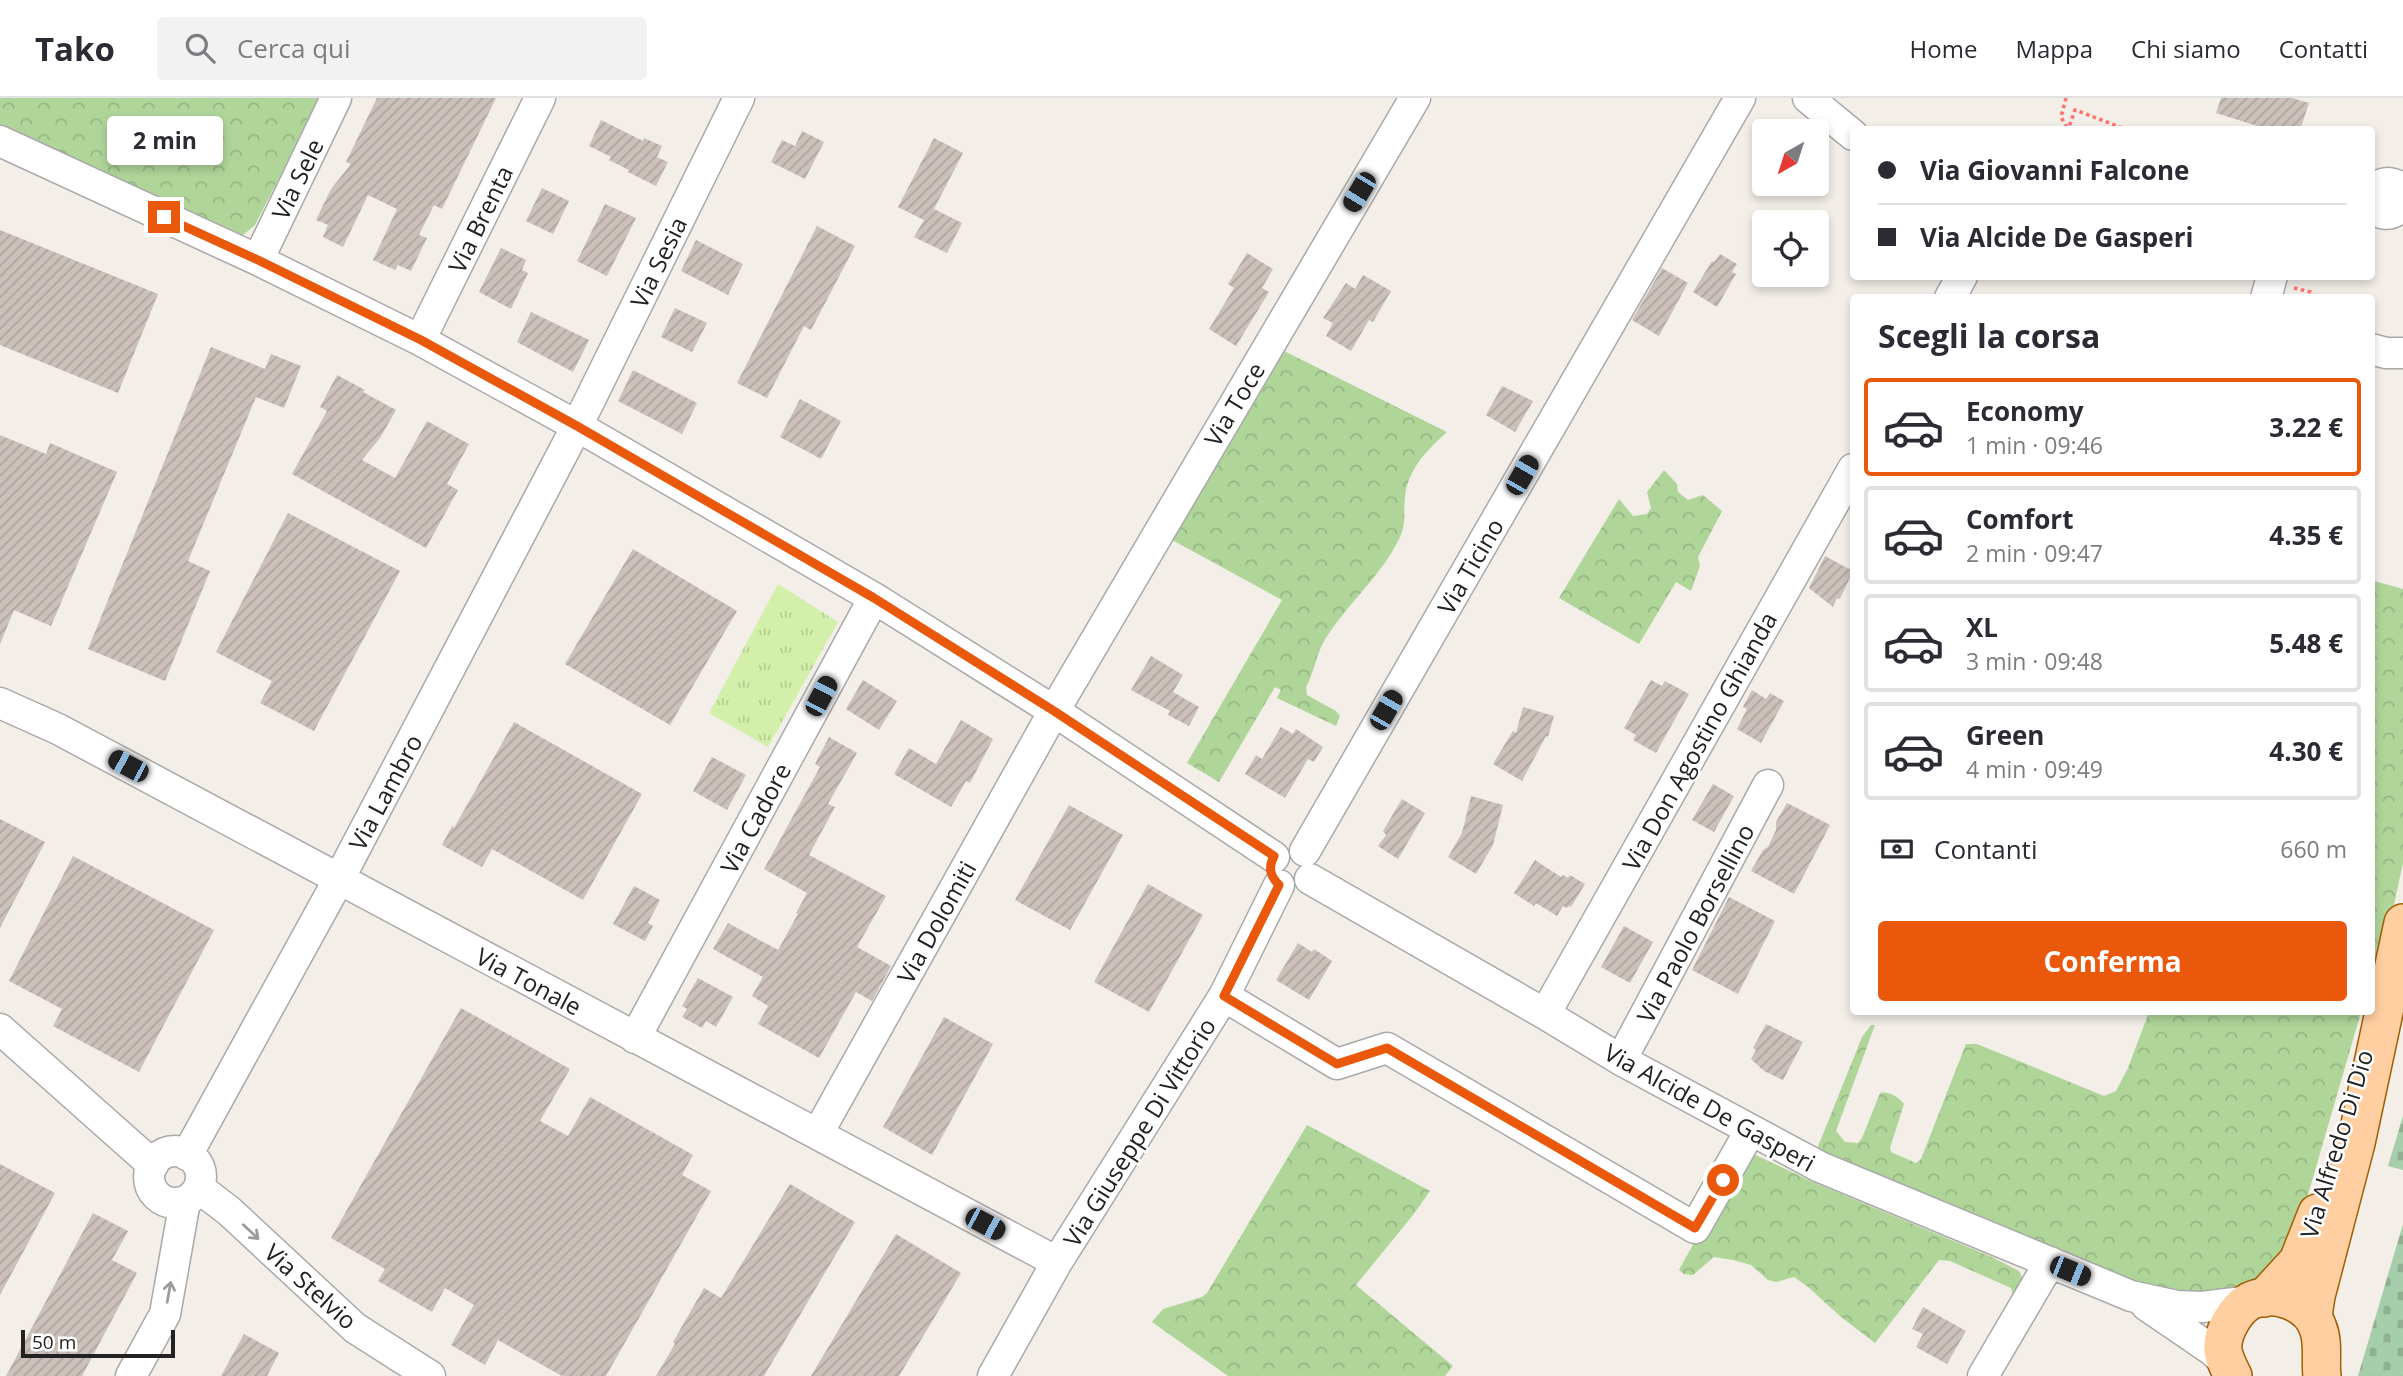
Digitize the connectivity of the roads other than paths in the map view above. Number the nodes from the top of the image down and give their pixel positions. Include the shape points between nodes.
1 (337, 98) edge
2 (540, 98) edge
3 (739, 98) edge
4 (1415, 98) edge
5 (1740, 98) edge
6 (1808, 98) edge
7 (1850, 133) edge
8 (0, 141) edge
9 (2403, 188) edge
10 (2375, 193) edge
11 (2403, 205) edge
12 (2375, 206) edge
13 (258, 260) junction
14 (421, 340) junction
15 (2375, 350) edge
16 (2403, 353) edge
17 (577, 426) junction
18 (1850, 474) edge
19 (874, 598) junction
20 (0, 703) edge
21 (1054, 711) junction
22 (1769, 785) dead end
23 (1307, 865) junction
24 (1276, 871) junction
25 (339, 880) junction
26 (2401, 930) edge
27 (1224, 996) junction
28 (1545, 1014) junction
29 (0, 1029) edge
30 (635, 1038) junction
31 (1621, 1060) junction
32 (1750, 1131) junction
33 (818, 1133) junction
34 (187, 1154) junction
35 (153, 1165) junction
36 (192, 1194) junction
37 (1057, 1262) junction
38 (2050, 1262) junction
39 (2131, 1296) junction
40 (2257, 1300) junction
41 (2313, 1316) junction
42 (2230, 1370) edge
43 (131, 1376) edge
44 (430, 1376) edge
45 (993, 1376) edge
46 (1983, 1376) edge
47 (2322, 1376) edge

1 - 13 street, Via Sele
2 - 14 street, Via Brenta
3 - 17 street, Via Sesia
4 - 21 street, Via Toce
5 - 23 street, Via Ticino
6 - 7 street
8 - 13 street
9 - 10 street via 2385,182
11 - 12 street via 2384,215
13 - 14 street
14 - 17 street
15 - 16 street
17 - 19 street
17 - 25 street, Via Lambro
18 - 28 street, Via Don Agostino Ghianda
19 - 21 street
19 - 30 street, Via Cadore
20 - 25 street, Via Tonale via 58,729
21 - 24 street
21 - 33 street, Via Dolomiti
22 - 31 street, Via Paolo Borsellino
23 - 24 street via 1305,885 1292,889
23 - 28 street, Via Alcide De Gasperi
24 - 27 street, Via Giuseppe Di Vittorio
25 - 30 street, Via Tonale
25 - 34 street, Via Lambro
26 - 40 main road, Via Alfredo Di Dio via 2312,1228 2298,1261
26 - 41 main road, Via Alfredo Di Dio
27 - 32 street via 1337,1064 1387,1048 1695,1228
27 - 37 street, Via Giuseppe Di Vittorio
28 - 31 street, Via Alcide De Gasperi
29 - 35 street
30 - 33 street, Via Tonale
31 - 32 street, Via Alcide De Gasperi
32 - 38 street, Via Alcide De Gasperi via 1820,1167
33 - 37 street, Via Tonale
34 - 35 street via 172,1152
34 - 36 street via 198,1165 201,1181
35 - 36 street via 149,1180 156,1194 170,1202
43 -> 36 street via 164,1314
36 -> 44 street, Via Stelvio via 229,1211 355,1328
37 - 45 street, Via Giuseppe Di Vittorio
38 - 39 street, Via Alcide De Gasperi
38 - 46 street
39 - 40 street, Via Alcide De Gasperi via 2202,1307
39 - 42 street, Via Alcide De Gasperi via 2211,1350
40 - 41 main road via 2284,1298
40 - 42 main road, Via Alfredo Di Dio via 2235,1315 2228,1327 2223,1348
41 - 47 main road via 2321,1342

